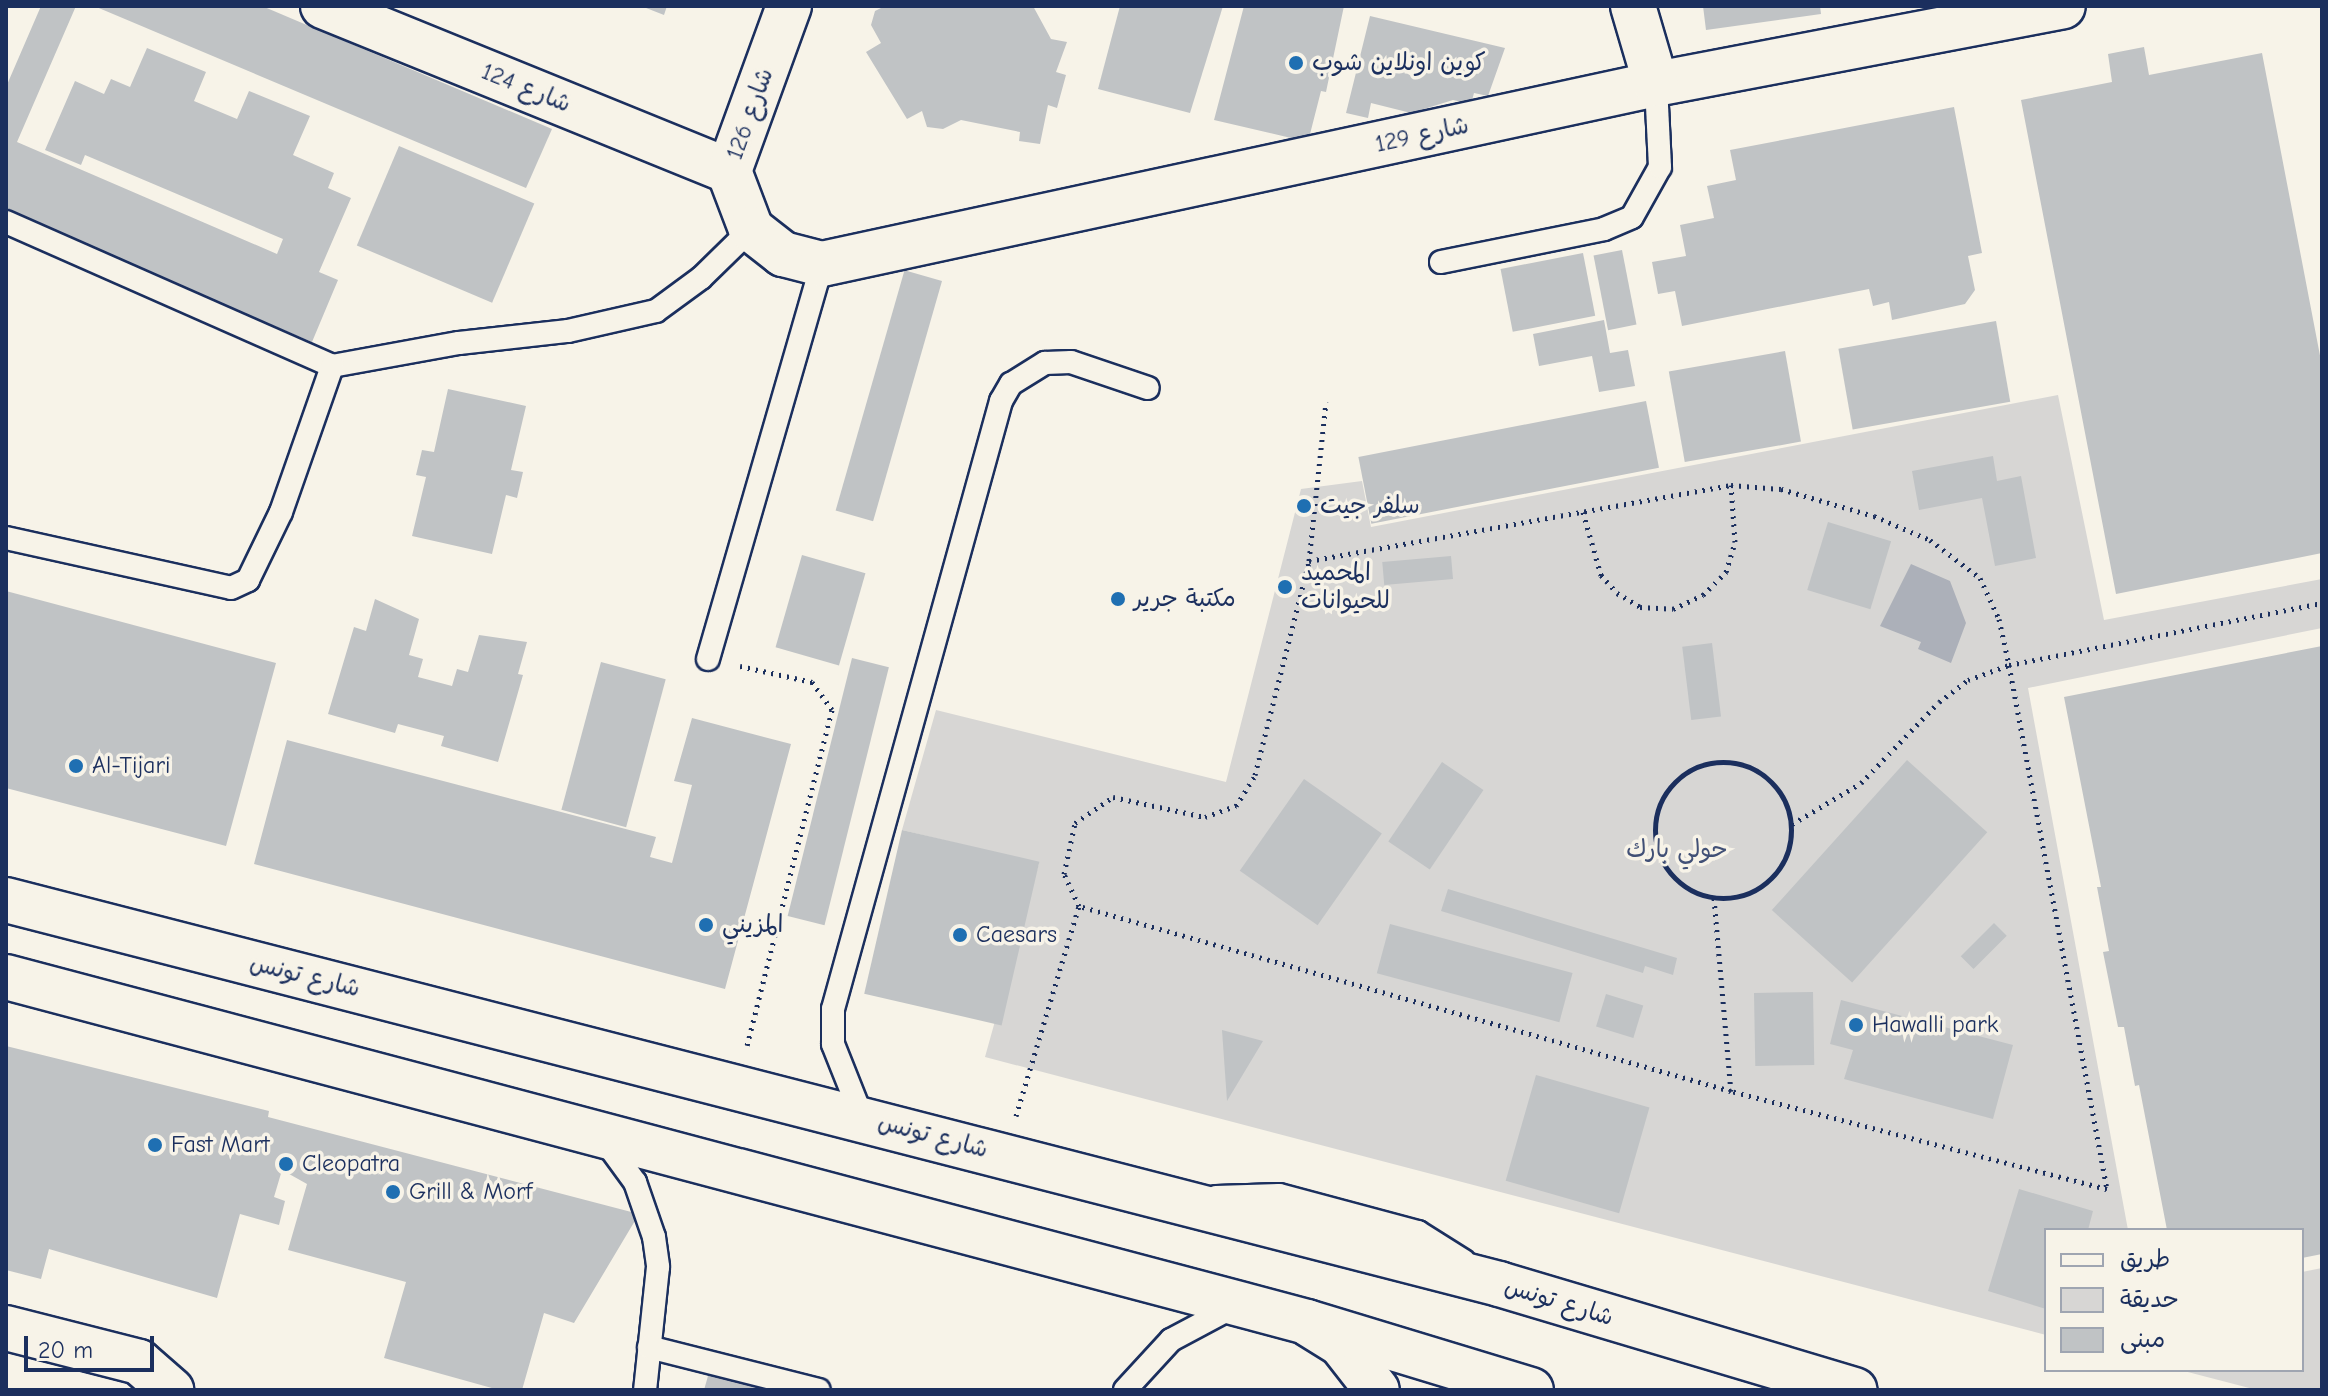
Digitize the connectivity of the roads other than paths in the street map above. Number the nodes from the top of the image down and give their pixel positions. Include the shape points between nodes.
1 (323, 6) edge
2 (789, 6) edge
3 (1633, 6) edge
4 (2043, 8) edge
5 (1656, 84) junction
6 (729, 171) junction
7 (6, 222) edge
8 (785, 249) junction
9 (1441, 262) dead end
10 (332, 366) junction
11 (1148, 388) dead end
12 (6, 538) edge
13 (708, 659) road end
14 (6, 900) edge
15 (6, 977) edge
16 (862, 1117) junction
17 (602, 1137) junction
18 (1237, 1305) junction
19 (1307, 1322) junction
20 (6, 1328) edge
21 (649, 1347) junction
22 (171, 1390) edge
23 (645, 1390) edge
24 (819, 1390) edge
25 (1125, 1390) edge
26 (1377, 1390) edge
27 (1528, 1390) edge
28 (1855, 1390) edge

1 - 6 main road, شارع 124
2 - 6 main road, شارع 126
3 - 5 main road
4 - 5 main road, شارع 129
5 - 8 main road, شارع 129
5 - 9 lane via 1660,167 1632,217 1604,229
6 - 8 main road, شارع 126
7 - 10 lane
8 - 10 lane via 701,278 656,311 568,331 459,343
8 - 13 lane
10 - 12 lane via 281,512 248,580 231,588
11 - 16 lane via 1071,362 1045,363 1011,384 1001,401 833,1009 833,1044
14 - 16 main road, شارع تونس
15 - 17 main road
16 - 28 main road, شارع تونس via 1499,1284
17 - 18 main road
17 - 21 lane via 635,1182 654,1237 658,1267
18 - 19 main road
18 - 25 lane via 1171,1340
19 - 26 main road via 1341,1344
19 - 27 main road
20 - 22 main road via 139,1362
21 - 23 lane
21 - 24 lane

